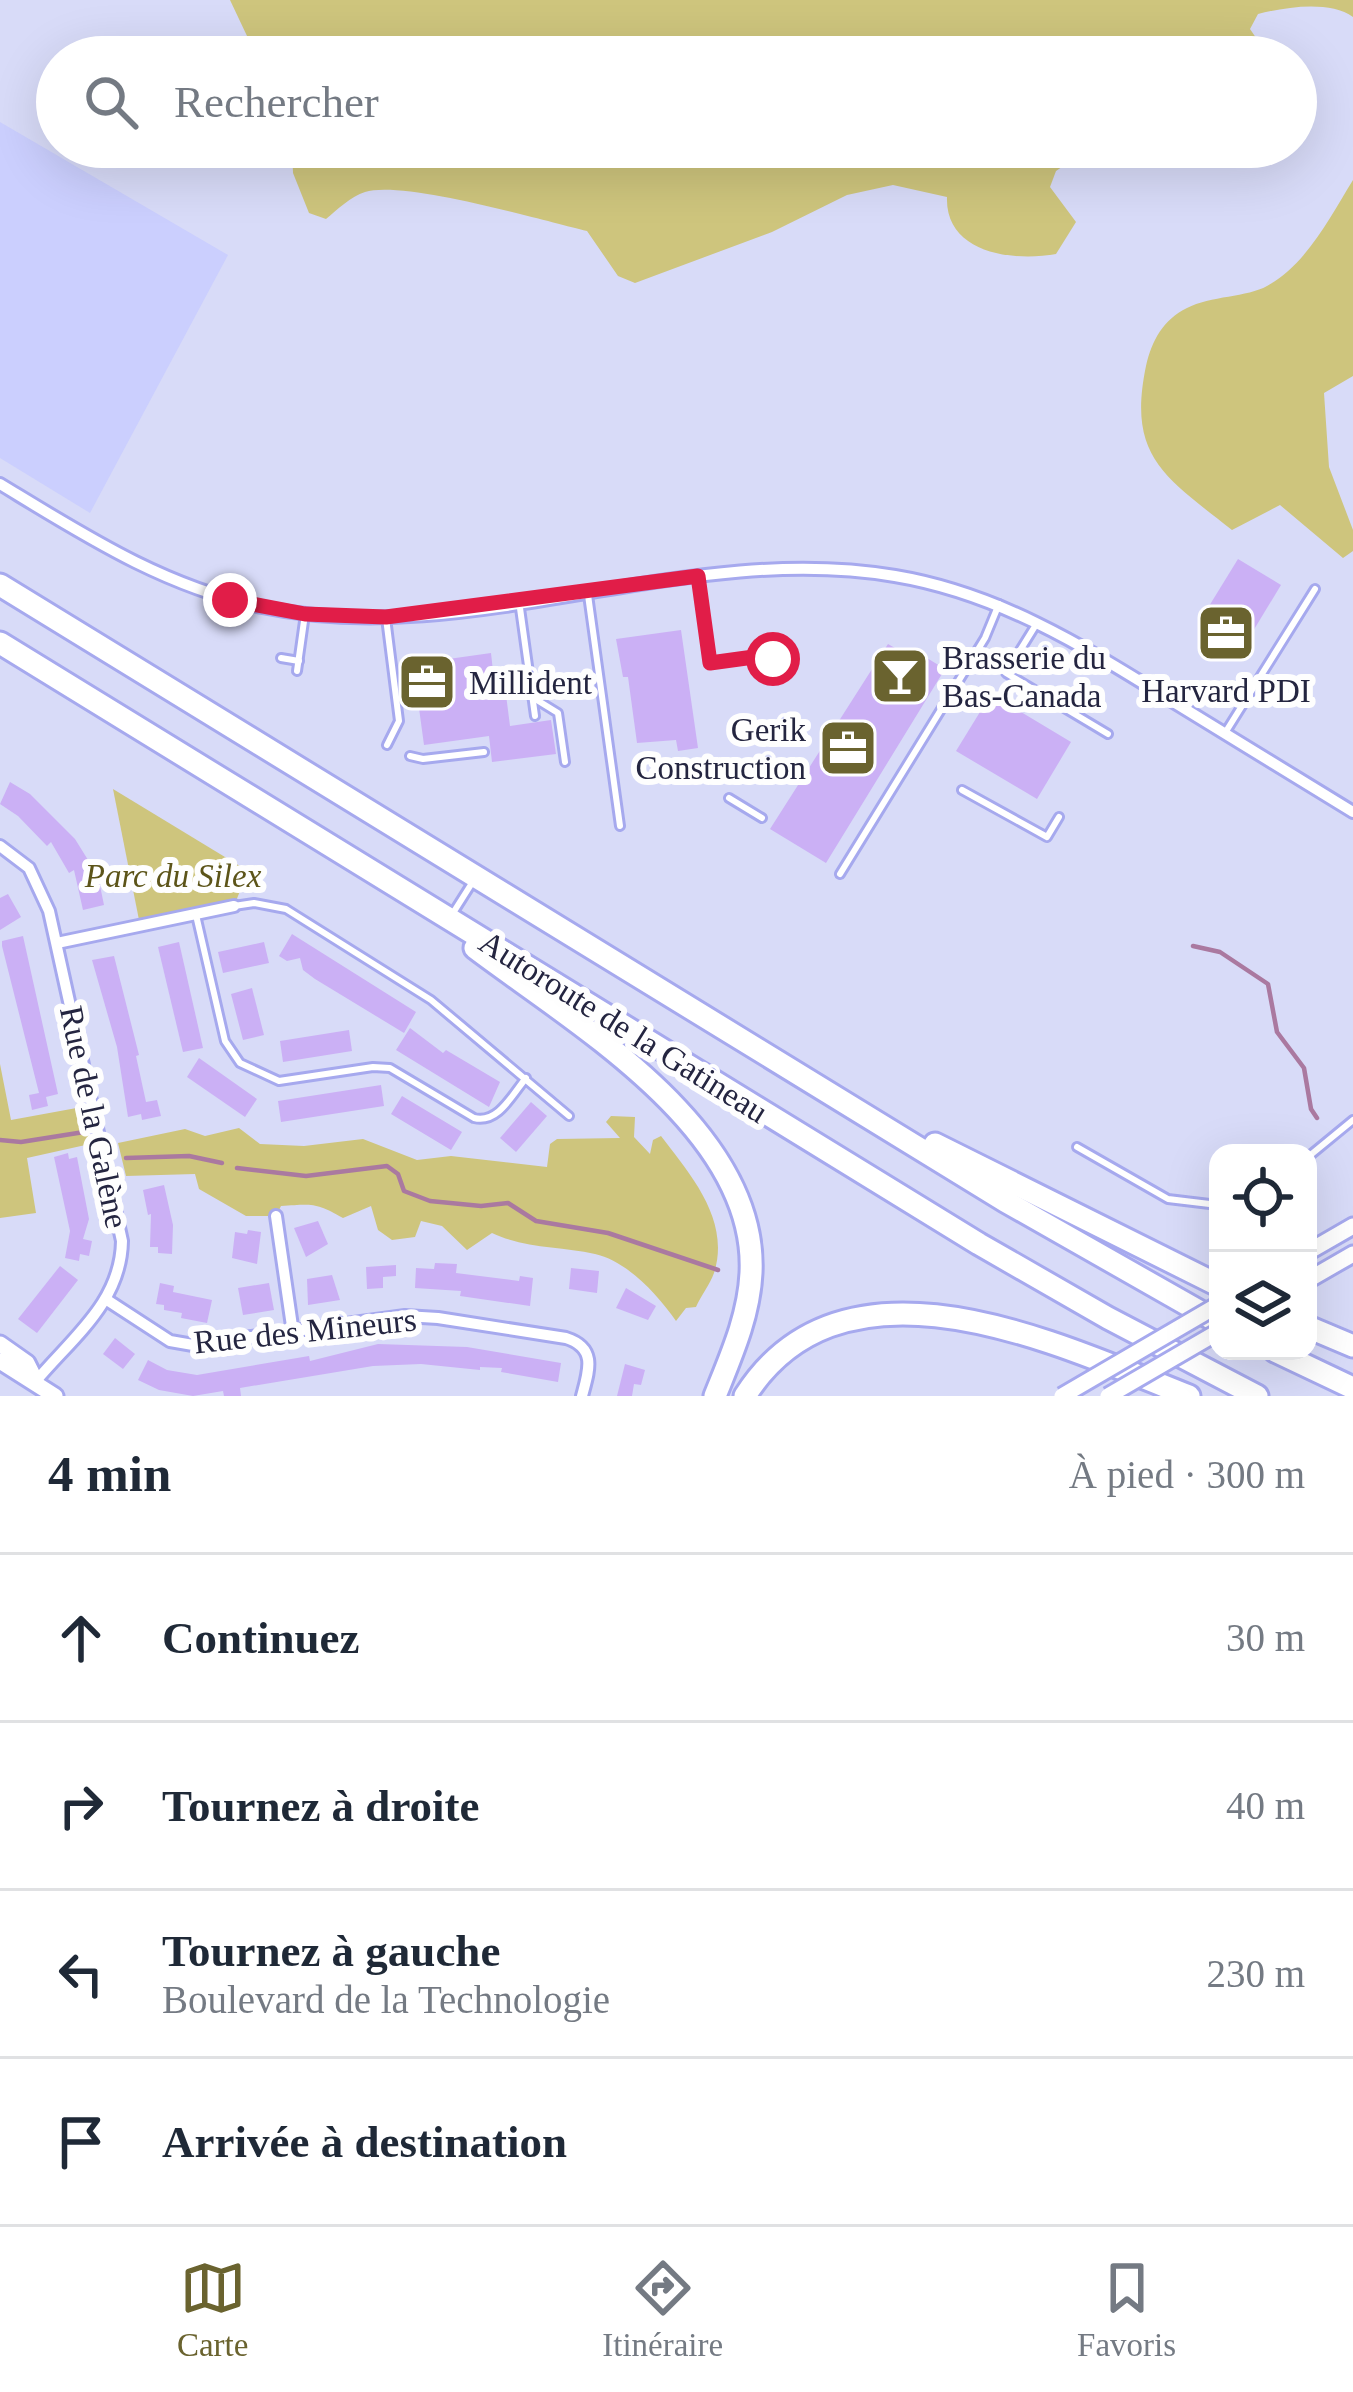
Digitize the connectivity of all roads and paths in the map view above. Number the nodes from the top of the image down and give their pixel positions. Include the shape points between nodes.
1 (0, 484) edge
2 (698, 576) junction
3 (0, 585) edge
4 (1315, 589) dead end
5 (588, 591) junction
6 (519, 601) junction
7 (999, 604) junction
8 (305, 614) junction
9 (386, 617) junction
10 (1038, 621) junction
11 (0, 643) edge
12 (281, 658) dead end
13 (773, 659) dead end
14 (299, 661) junction
15 (297, 671) dead end
16 (532, 697) junction
17 (535, 716) dead end
18 (1108, 734) dead end
19 (1225, 734) junction
20 (387, 746) dead end
21 (484, 752) dead end
22 (410, 756) dead end
23 (565, 762) dead end
24 (962, 790) dead end
25 (729, 798) dead end
26 (1353, 812) edge
27 (1059, 817) dead end
28 (762, 818) dead end
29 (620, 826) dead end
30 (0, 845) edge
31 (840, 874) dead end
32 (476, 877) junction
33 (234, 906) joint
34 (196, 913) junction
35 (447, 922) junction
36 (57, 944) junction
37 (526, 1078) junction
38 (826, 1092) junction
39 (569, 1116) dead end
40 (1353, 1120) edge
41 (1077, 1147) dead end
42 (1317, 1150) edge
43 (1209, 1205) edge
44 (276, 1216) dead end
45 (1353, 1226) edge
46 (1317, 1247) edge
47 (1347, 1257) edge
48 (1317, 1275) edge
49 (1209, 1281) edge
50 (106, 1300) junction
51 (1209, 1310) edge
52 (1209, 1317) edge
53 (1317, 1331) edge
54 (293, 1333) junction
55 (1209, 1337) edge
56 (0, 1344) edge
57 (1353, 1346) edge
58 (1294, 1360) edge
59 (0, 1361) edge
60 (36, 1381) junction
61 (1353, 1388) edge
62 (55, 1396) edge
63 (583, 1396) edge
64 (715, 1396) edge
65 (745, 1396) edge
66 (1062, 1396) edge
67 (1108, 1396) edge
68 (1189, 1396) edge
69 (1257, 1396) edge

1 - 8 street via 169,580
2 - 5 street
2 - 7 street via 856,570
2 - 13 lane via 710,663
3 - 32 highway, Autoroute de la Gatineau
4 - 19 lane
5 - 6 street
5 - 29 lane
6 - 9 street
6 - 16 lane
7 - 10 street
7 - 31 lane
8 - 9 street
8 - 14 lane
9 - 20 lane via 398,721
10 - 18 lane via 1006,673
10 - 19 street
11 - 35 highway
12 - 14 lane
14 - 15 lane
16 - 17 lane
16 - 23 lane via 558,713
19 - 26 street
21 - 22 lane
24 - 27 lane via 1047,837
25 - 28 lane
30 - 36 street, Rue de la Galène via 37,879
32 - 35 lane
32 - 38 highway, Autoroute de la Gatineau
33 - 34 street
33 - 37 lane via 286,909 431,1000
34 - 36 street
34 - 37 lane via 228,1050 261,1076 286,1081 390,1068 486,1120
35 - 64 highway via 656,1089 729,1180 748,1229 751,1273
35 - 69 highway, Autoroute de la Gatineau via 1026,1272
36 - 50 street, Rue de la Galène via 120,1221 121,1260
37 - 39 lane
38 - 49 highway
38 - 52 highway, Autoroute de la Gatineau
40 - 42 lane
41 - 43 lane via 1168,1199
44 - 54 street
45 - 46 street
47 - 48 street
50 - 54 street, Rue des Mineurs via 181,1344
50 - 60 street, Rue de la Galène
51 - 66 street, bridge
53 - 57 highway
54 - 63 street, Rue des Mineurs via 422,1317 566,1338 590,1357
55 - 67 street, bridge
56 - 60 street
58 - 61 highway
59 - 60 street
60 - 62 street
65 - 68 highway via 776,1358 812,1334 895,1314 1012,1331

